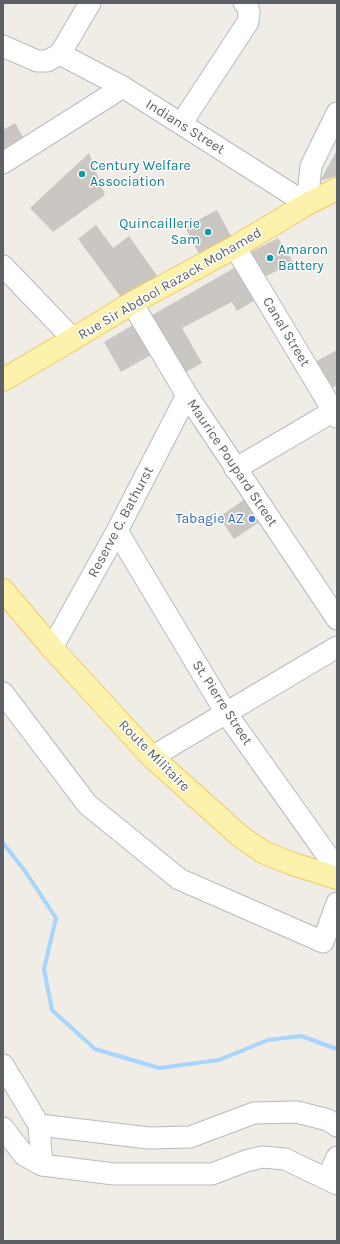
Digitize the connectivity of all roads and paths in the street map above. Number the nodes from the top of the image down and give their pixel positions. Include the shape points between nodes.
1 (90, 3) edge
2 (244, 3) edge
3 (3, 46) edge
4 (60, 54) junction
5 (123, 87) junction
6 (337, 113) edge
7 (181, 124) junction
8 (3, 163) edge
9 (337, 189) edge
10 (307, 204) junction
11 (235, 246) junction
12 (3, 266) edge
13 (132, 303) junction
14 (73, 339) junction
15 (3, 380) edge
16 (187, 395) junction
17 (336, 413) edge
18 (236, 468) junction
19 (117, 531) junction
20 (3, 590) edge
21 (337, 619) edge
22 (337, 647) edge
23 (52, 648) junction
24 (3, 693) edge
25 (226, 713) junction
26 (152, 758) junction
27 (337, 869) edge
28 (337, 878) edge
29 (337, 903) edge
30 (3, 1065) edge
31 (39, 1125) junction
32 (337, 1126) edge
33 (3, 1128) edge
34 (337, 1157) edge
35 (42, 1165) junction
36 (332, 1182) edge

1 - 4 street
2 - 7 street via 249,12 248,22
3 - 4 street via 37,61 47,61
4 - 5 street, Indians Street
5 - 7 street, Indians Street
5 - 8 street
6 - 10 street via 312,166
7 - 10 street, Indians Street
9 - 10 main road, Rue Sir Abdool Razack Mohamed
10 - 11 main road, Rue Sir Abdool Razack Mohamed
11 - 13 main road, Rue Sir Abdool Razack Mohamed
11 - 17 street, Canal Street
12 - 14 street
13 - 14 main road, Rue Sir Abdool Razack Mohamed
13 - 16 street, Maurice Poupard Street
14 - 15 main road, Rue Sir Abdool Razack Mohamed
16 - 18 street, Maurice Poupard Street
16 - 19 street, Reserve C. Bathurst
17 - 18 street
18 - 21 street, Maurice Poupard Street
19 - 23 street, Reserve C. Bathurst
19 - 25 street, St. Pierre Street
20 - 23 main road, Route Militaire
22 - 25 street
23 - 26 main road, Route Militaire
24 - 29 street via 87,804 179,879 323,942
25 - 26 street
25 - 27 street, St. Pierre Street
26 - 28 main road, Route Militaire via 240,836 263,852
30 - 31 street
31 - 32 street via 149,1138 190,1137 254,1113 296,1112 328,1120
31 - 35 street
33 - 35 street via 24,1155
34 - 36 street
35 - 36 street via 114,1174 212,1174 262,1157 285,1159

